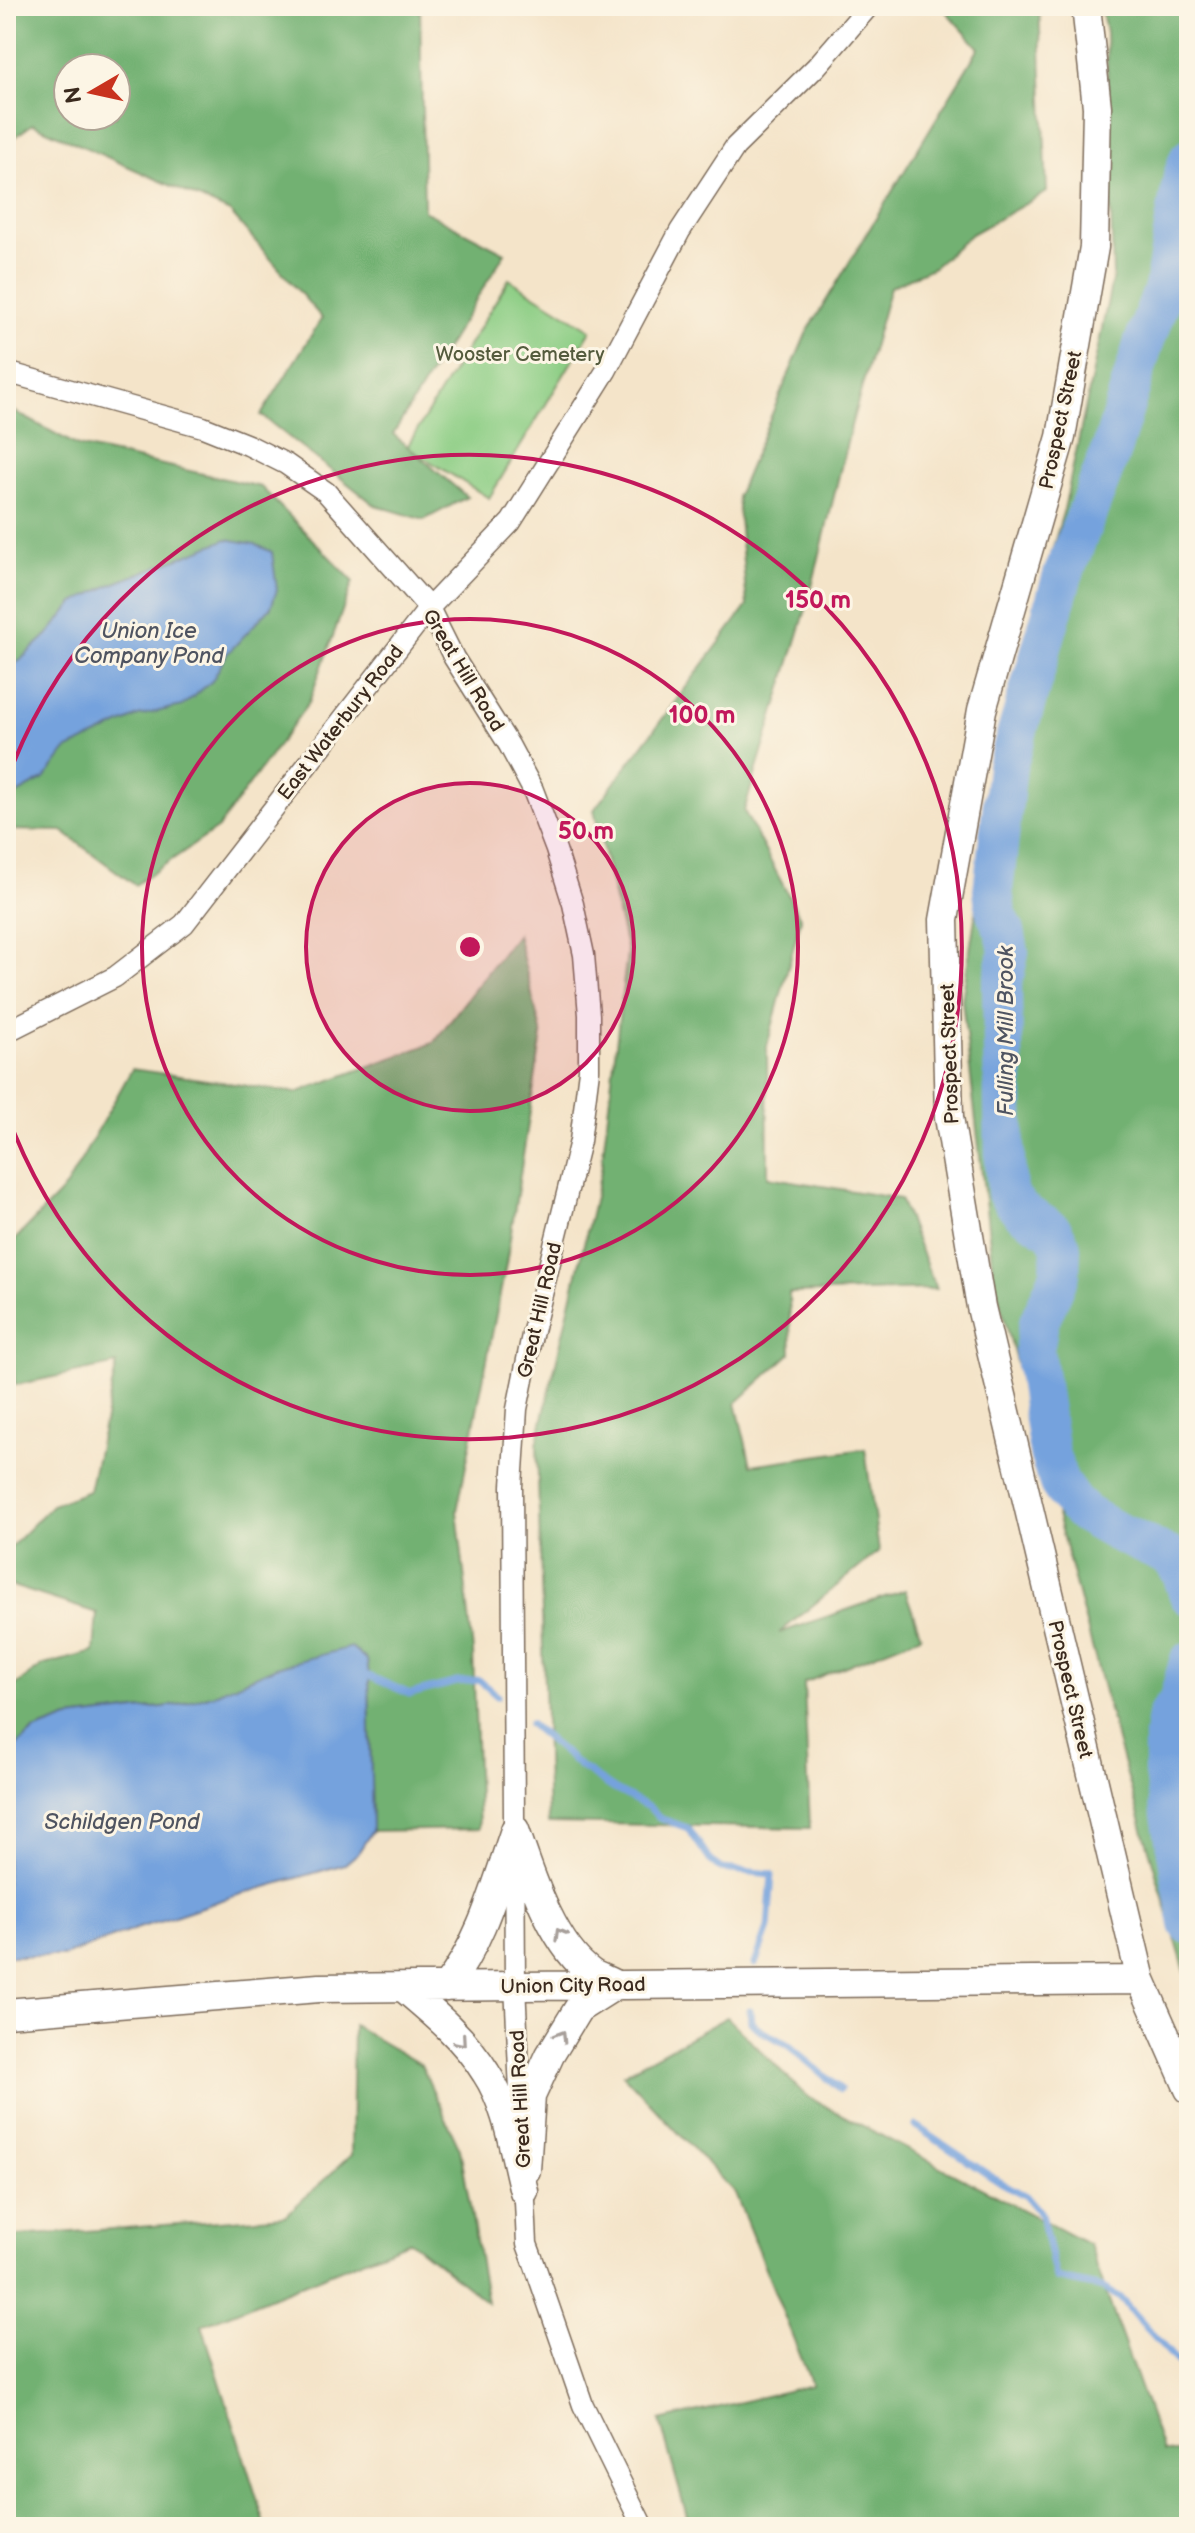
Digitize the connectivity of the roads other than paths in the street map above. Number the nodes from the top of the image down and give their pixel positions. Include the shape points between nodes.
1 (869, 6) edge
2 (1086, 6) edge
3 (6, 372) edge
4 (429, 608) junction
5 (6, 1032) edge
6 (515, 1830) junction
7 (1141, 1980) junction
8 (515, 1985) junction
9 (616, 1985) junction
10 (446, 1987) junction
11 (404, 1988) junction
12 (6, 2013) edge
13 (1189, 2089) edge
14 (524, 2191) junction
15 (643, 2527) edge

1 - 4 street, East Waterbury Road via 735,147 680,231 606,371 511,522
2 - 7 main road, Prospect Street via 1097,107 1094,247 1061,437 982,710 944,920 949,1117 981,1307
3 - 4 street, Great Hill Road via 203,427 286,464 326,492
4 - 5 street, East Waterbury Road via 184,924 115,977
4 - 6 street, Great Hill Road via 537,802 573,904 589,1015 580,1141 517,1409 512,1486
6 - 8 street, Great Hill Road
9 -> 6 main road via 592,1973 569,1949 538,1895
6 - 10 main road via 481,1930
7 - 9 main road, Union City Road
7 - 13 main road, Prospect Street
8 - 9 main road, Union City Road
8 - 10 main road, Union City Road
8 - 14 street, Great Hill Road
14 -> 9 main road via 531,2096 578,2009
10 - 11 main road, Union City Road
11 - 12 main road, Union City Road via 275,1991
11 -> 14 main road via 446,2024 487,2074
14 - 15 street, Great Hill Road via 527,2244 583,2405

